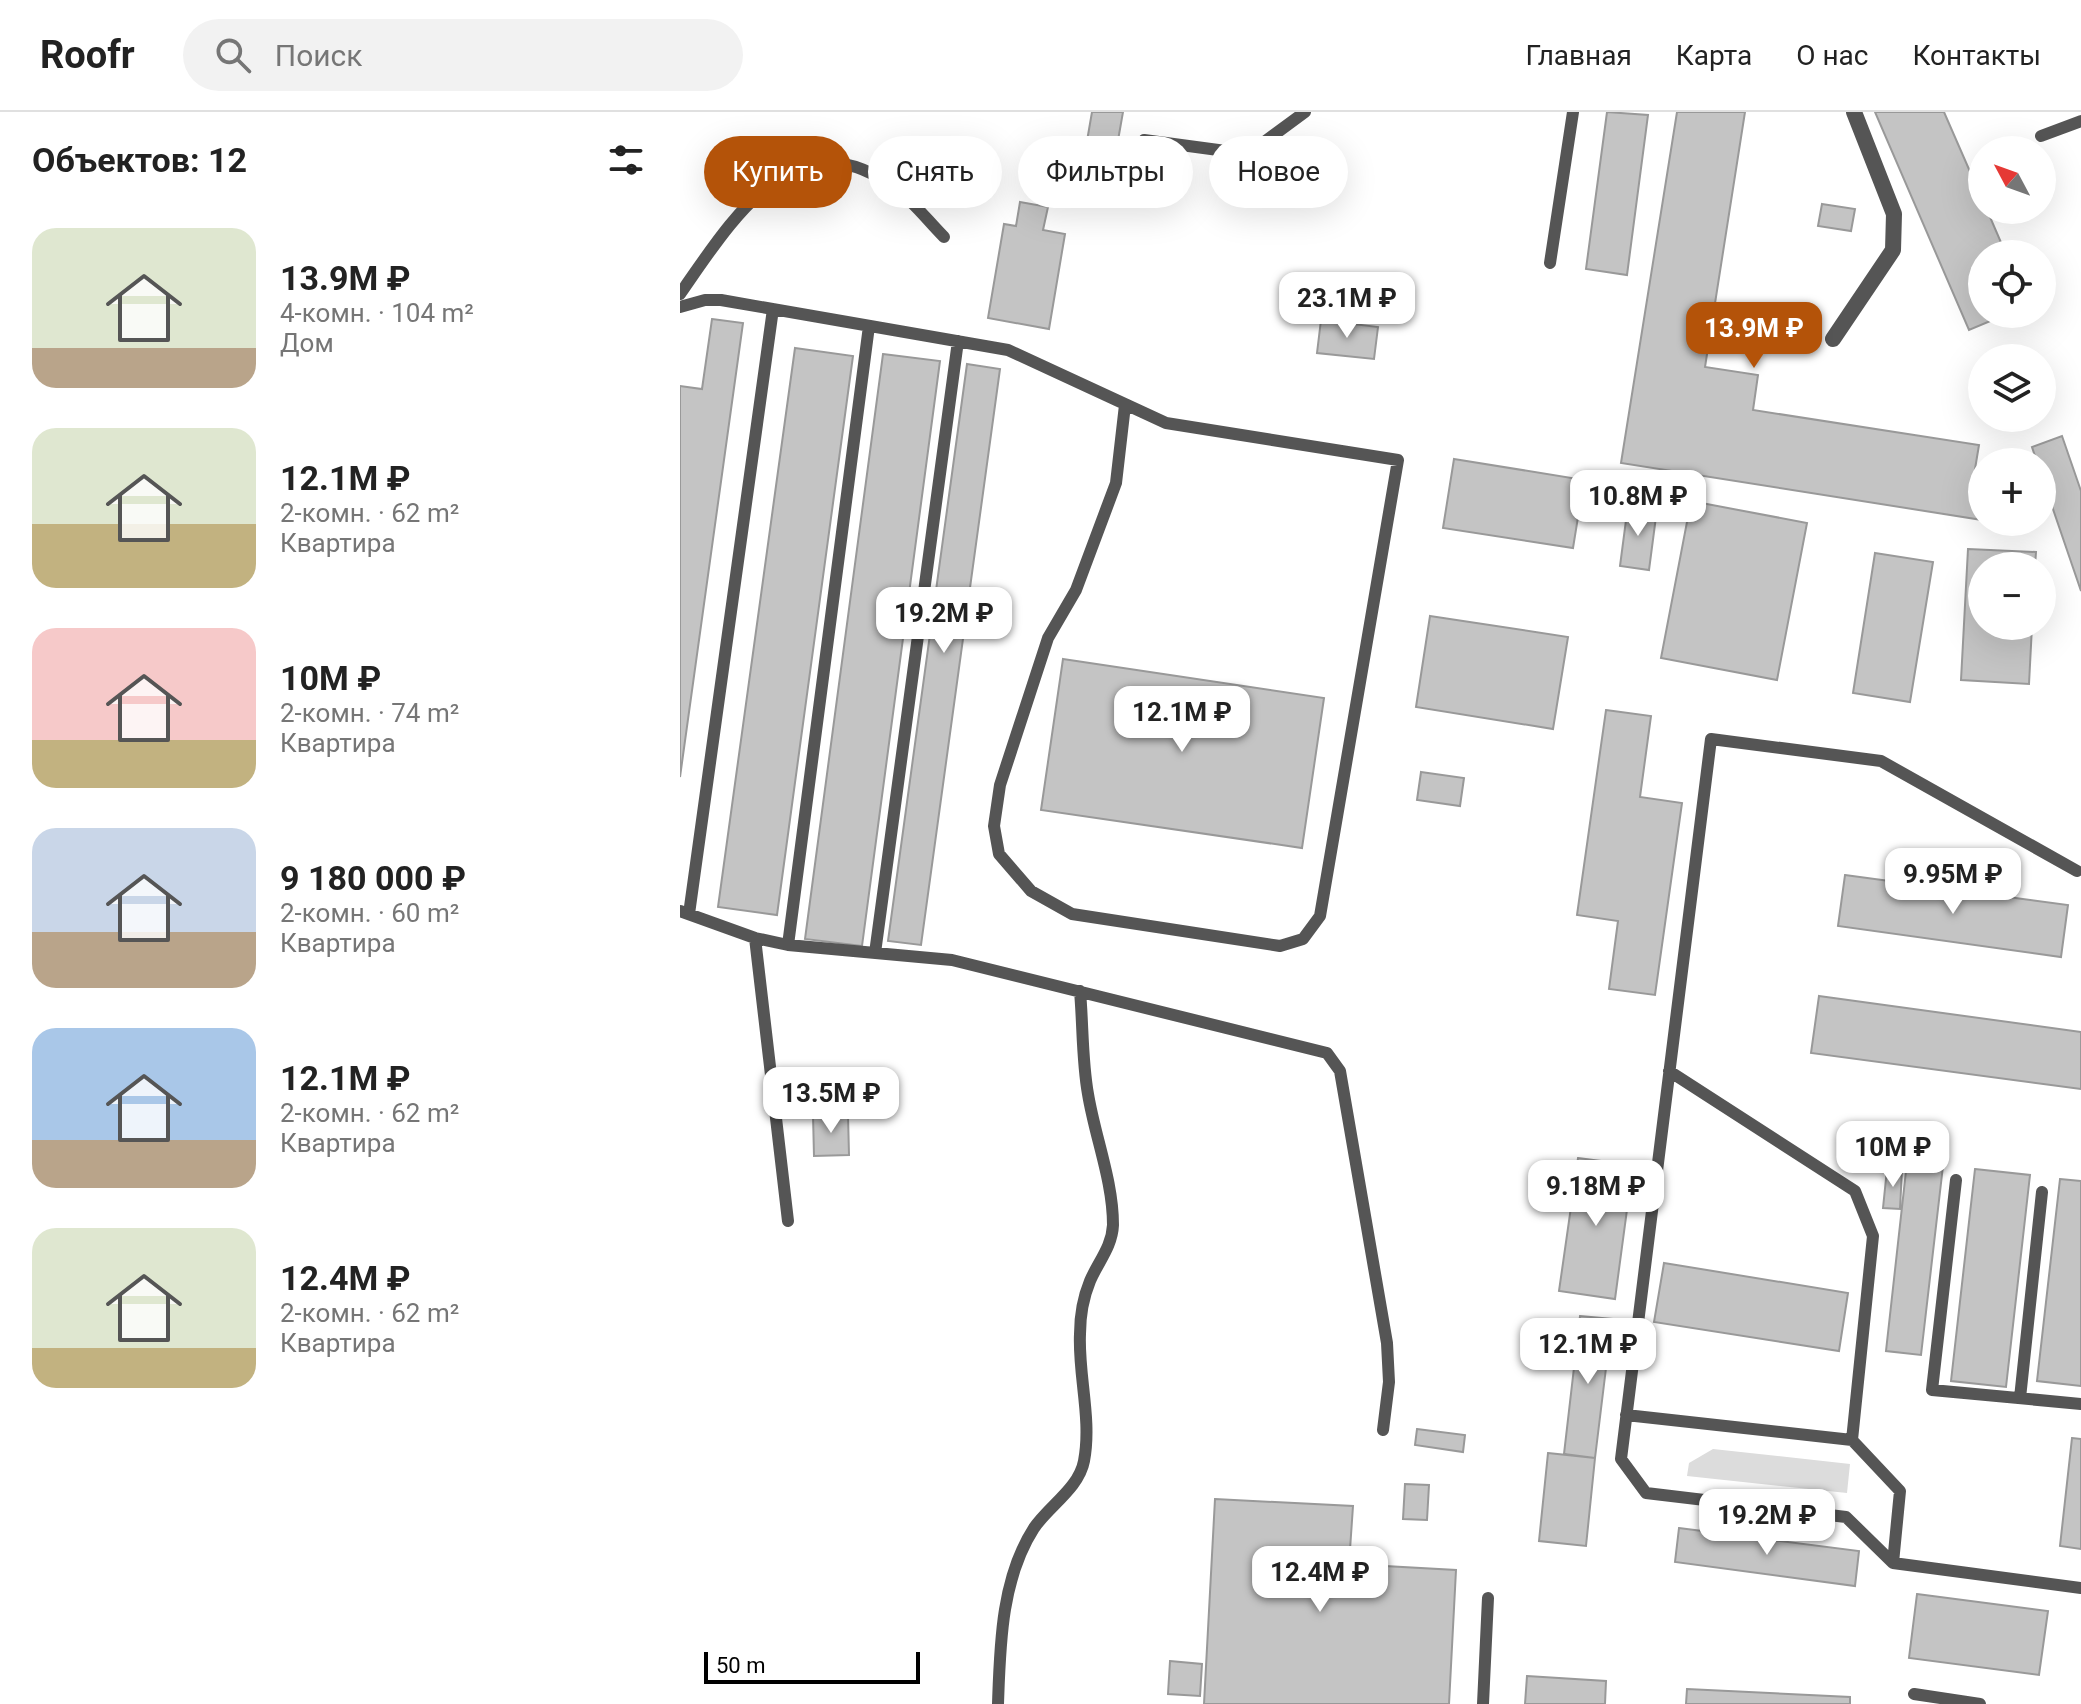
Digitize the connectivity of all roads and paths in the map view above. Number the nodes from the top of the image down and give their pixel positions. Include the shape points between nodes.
1 (1305, 112) edge
2 (1573, 112) edge
3 (1854, 112) edge
4 (2081, 121) edge
5 (2041, 136) dead end
6 (1193, 147) edge
7 (944, 237) dead end
8 (1550, 263) dead end
9 (680, 294) edge
10 (680, 307) edge
11 (773, 309) junction
12 (869, 326) junction
13 (1833, 339) dead end
14 (958, 341) junction
15 (1125, 405) junction
16 (2077, 871) dead end
17 (684, 913) edge
18 (755, 938) junction
19 (788, 945) junction
20 (875, 953) junction
21 (1080, 991) junction
22 (1669, 1071) junction
23 (1956, 1180) dead end
24 (2042, 1192) dead end
25 (788, 1221) dead end
26 (2020, 1398) junction
27 (2081, 1404) edge
28 (1626, 1415) junction
29 (1383, 1430) dead end
30 (1852, 1440) junction
31 (1893, 1563) junction
32 (2081, 1588) edge
33 (1488, 1598) dead end
34 (1914, 1694) dead end
35 (998, 1704) edge
36 (1483, 1704) edge
37 (1980, 1704) edge

1 - 6 lane via 1248,154
2 - 8 lane
3 - 13 street via 1894,214 1893,250
4 - 5 lane
7 - 9 lane via 898,190 874,174 847,164 809,165 774,179 756,195 724,230
10 - 11 lane via 705,300
11 - 12 lane
11 - 17 lane
12 - 14 lane
12 - 19 lane
14 - 15 lane via 1017,353
14 - 20 lane
15 - 15 lane via 1116,483 1076,590 1048,638 1000,785 994,826 999,854 1031,891 1072,914 1280,946 1303,939 1320,916 1398,460 1166,423
16 - 22 lane via 1881,761 1711,739
17 - 18 lane
18 - 19 lane
18 - 25 lane
19 - 20 lane
20 - 21 lane via 952,960
21 - 29 lane via 1327,1053 1340,1071 1387,1343
21 - 35 lane via 1087,1093 1113,1226 1109,1248 1081,1309 1084,1463 1076,1481 1033,1529 1017,1565 1001,1630
22 - 28 lane
22 - 30 lane via 1855,1191 1873,1236
23 - 26 lane via 1932,1390
24 - 26 lane
26 - 27 lane
28 - 30 lane
28 - 31 lane via 1621,1459 1646,1493 1846,1517
30 - 31 lane via 1900,1491
31 - 32 lane
33 - 36 lane
34 - 37 lane

